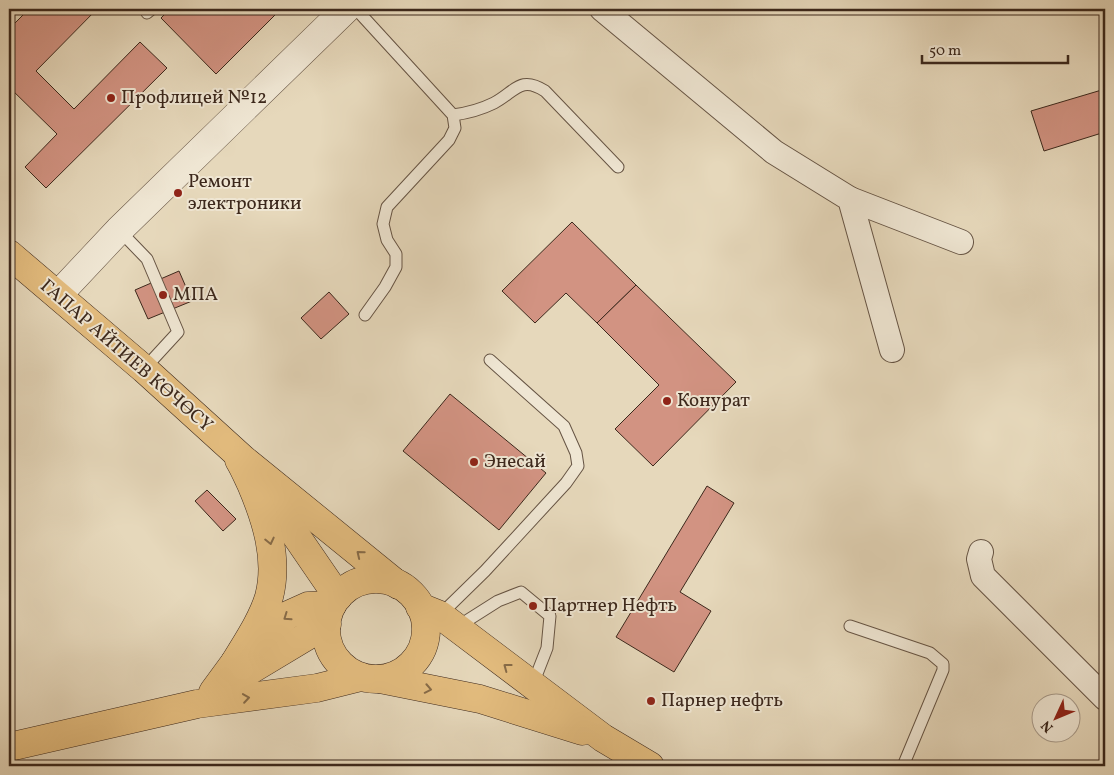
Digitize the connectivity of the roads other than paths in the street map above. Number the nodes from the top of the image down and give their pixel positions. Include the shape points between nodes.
1 (346, 9) edge
2 (356, 9) edge
3 (602, 9) edge
4 (452, 115) junction
5 (618, 166) dead end
6 (850, 199) junction
7 (119, 230) junction
8 (961, 242) dead end
9 (9, 254) edge
10 (58, 295) junction
11 (365, 315) dead end
12 (892, 350) dead end
13 (490, 360) dead end
14 (144, 369) junction
15 (237, 454) junction
16 (981, 552) dead end
17 (398, 585) junction
18 (332, 609) junction
19 (439, 617) junction
20 (850, 626) dead end
21 (235, 662) junction
22 (370, 678) junction
23 (533, 686) junction
24 (205, 698) junction
25 (1105, 698) edge
26 (603, 738) junction
27 (9, 747) edge
28 (650, 766) edge
29 (903, 766) edge

1 - 7 street
2 - 4 lane
3 - 6 street via 774,152
4 - 5 lane via 472,113 495,103 520,86 534,84 546,91
4 - 11 lane via 455,128 448,140 387,207 382,224 396,254 396,267
6 - 8 street
6 - 12 street
7 - 10 street
7 - 14 lane via 147,259 178,332
9 - 10 main road, ГАПАР АЙТИЕВ КӨЧӨСҮ
10 - 14 main road, ГАПАР АЙТИЕВ КӨЧӨСҮ
13 - 19 lane via 564,426 578,466 486,572
14 - 15 main road, ГАПАР АЙТИЕВ КӨЧӨСҮ
17 -> 15 main road, ГАПАР АЙТИЕВ КӨЧӨСҮ
15 - 18 main road, ГАПАР АЙТИЕВ КӨЧӨСҮ
15 -> 21 main road via 261,507 273,567 269,596 262,615
16 - 25 street via 979,559 983,576
17 - 18 main road via 380,580 361,582 344,591
17 - 19 main road
18 -> 21 main road via 308,606 288,615
18 - 22 main road via 328,643 337,660 344,668
18 - 24 main road
19 - 22 main road via 426,628 417,658 409,667 400,673
23 -> 19 main road
19 - 23 lane via 521,592 550,616 546,648
20 - 29 lane via 930,653 942,664 943,670
21 - 24 main road
24 -> 22 main road via 317,688
22 -> 26 main road via 480,699
23 - 26 main road
24 - 27 main road
26 - 28 main road

